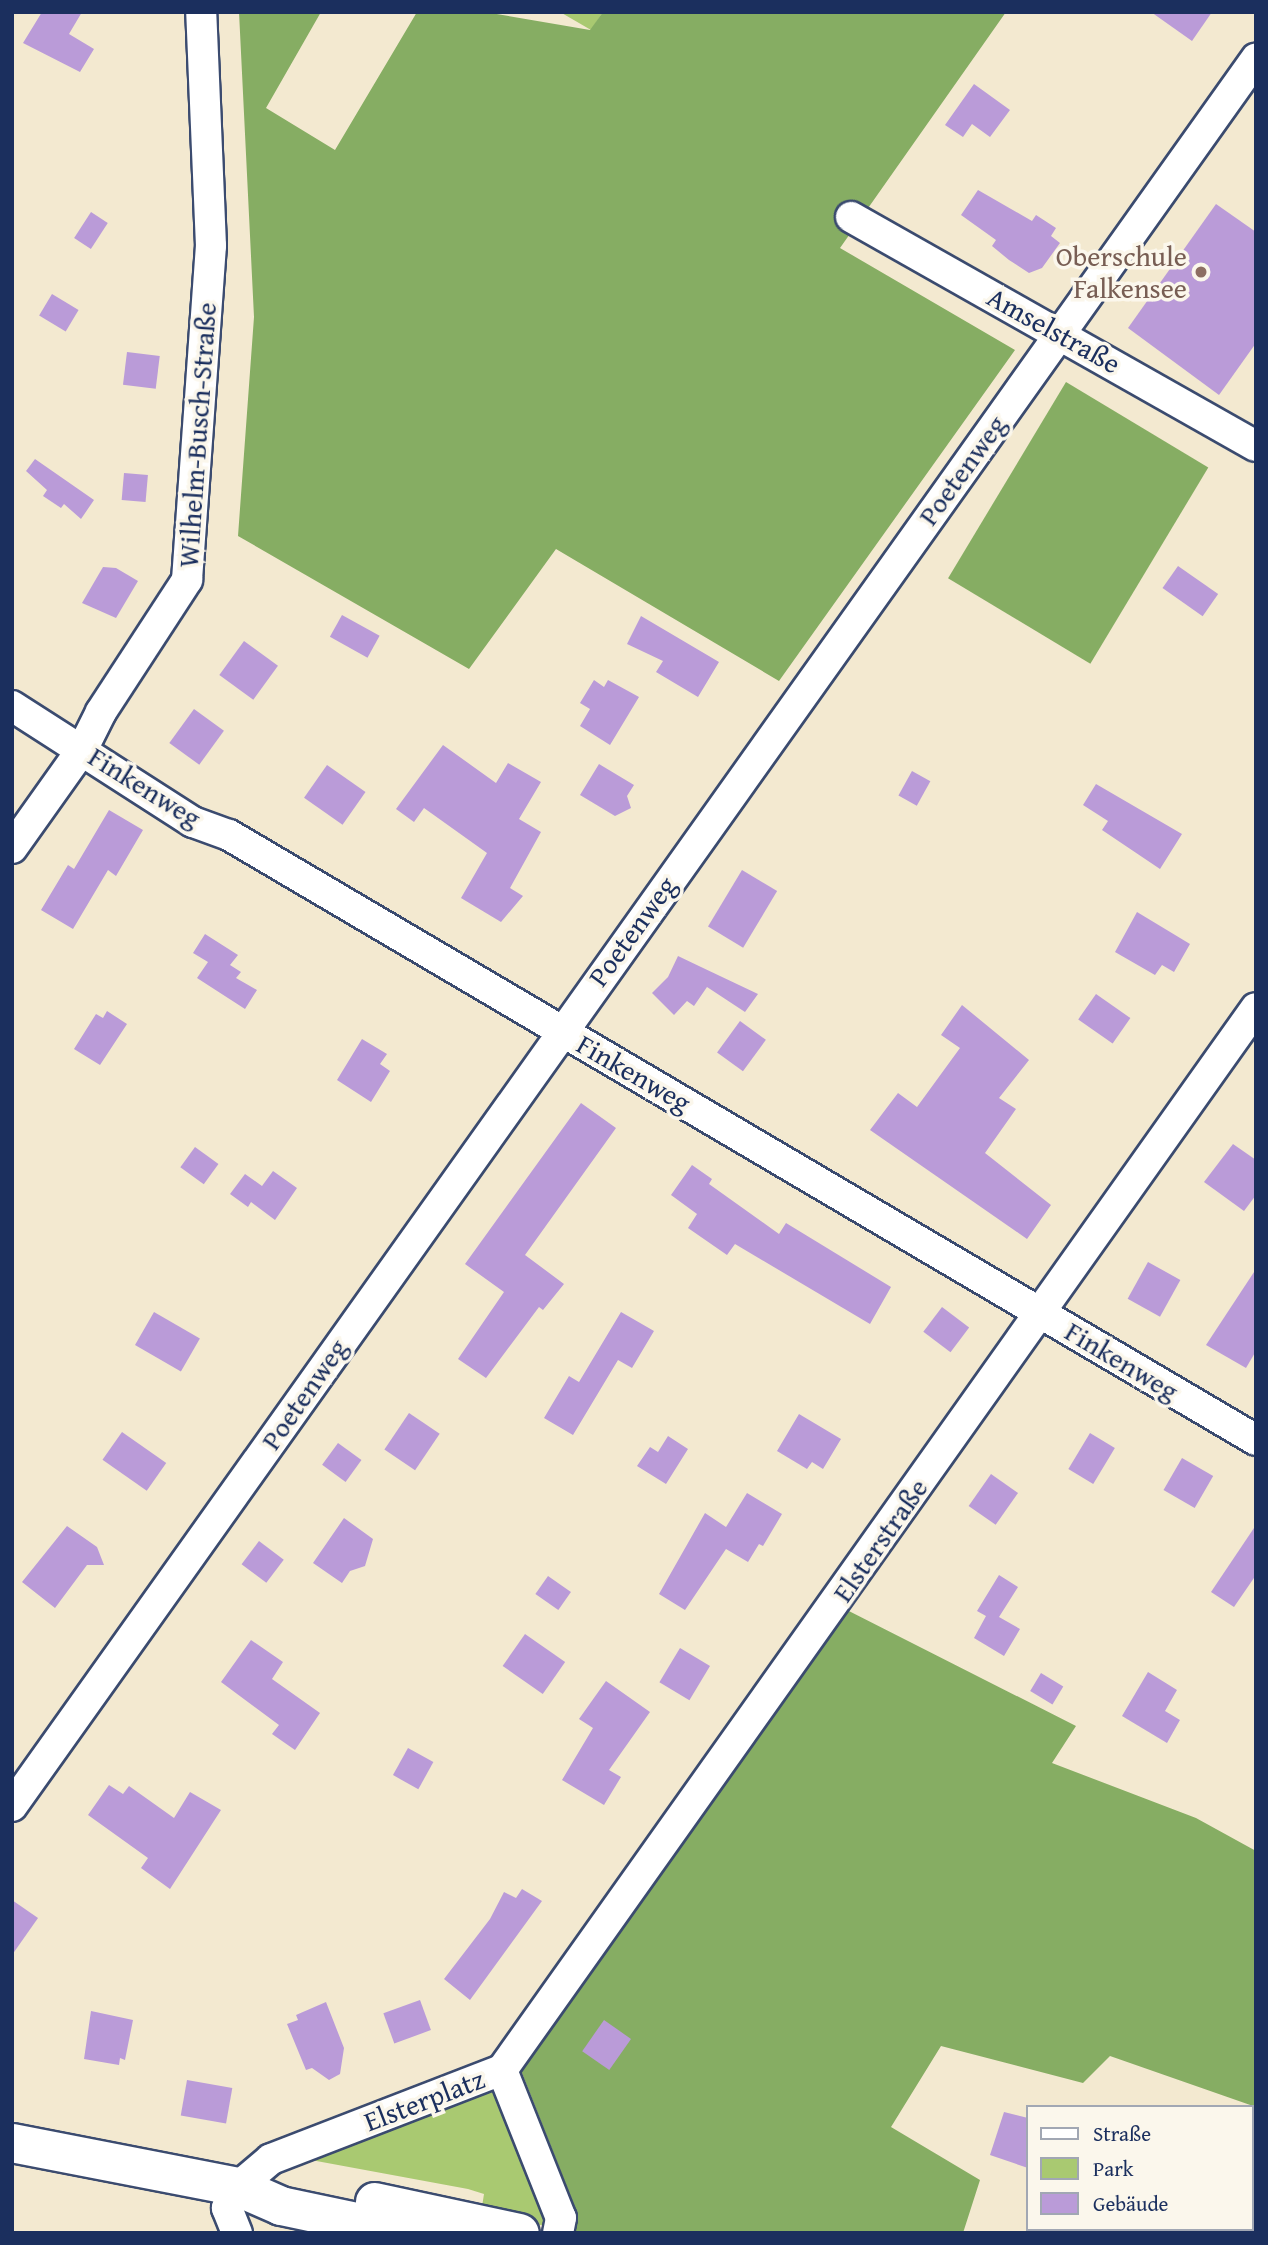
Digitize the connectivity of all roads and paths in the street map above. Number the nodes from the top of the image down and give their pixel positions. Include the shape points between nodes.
1 (201, 12) edge
2 (1256, 59) edge
3 (851, 217) dead end
4 (1059, 334) junction
5 (1256, 446) edge
6 (12, 706) edge
7 (83, 748) junction
8 (12, 848) edge
9 (1256, 1007) edge
10 (561, 1030) junction
11 (1041, 1313) junction
12 (1256, 1440) edge
13 (12, 1806) edge
14 (502, 2070) junction
15 (12, 2143) edge
16 (238, 2187) junction
17 (237, 2233) edge
18 (409, 2233) edge
19 (520, 2233) edge
20 (558, 2233) edge

1 - 7 street, Wilhelm-Busch-Straße via 211,246 187,580 101,712
2 - 4 street, Poetenweg
3 - 4 street, Amselstraße
4 - 5 street, Amselstraße
4 - 10 street, Poetenweg
6 - 7 street, Finkenweg
7 - 8 street, Wilhelm-Busch-Straße
7 - 10 street, Finkenweg via 193,822 229,835
9 - 11 street, Elsterstraße
10 - 11 street, Finkenweg
10 - 13 street, Poetenweg
11 - 12 street, Finkenweg
11 - 14 street, Elsterstraße
14 - 16 street, Elsterplatz via 271,2159
14 - 20 street, Elsterplatz via 561,2218
15 - 16 street
16 - 17 street via 227,2208
16 - 18 street via 281,2206
16 - 19 street via 284,2183

